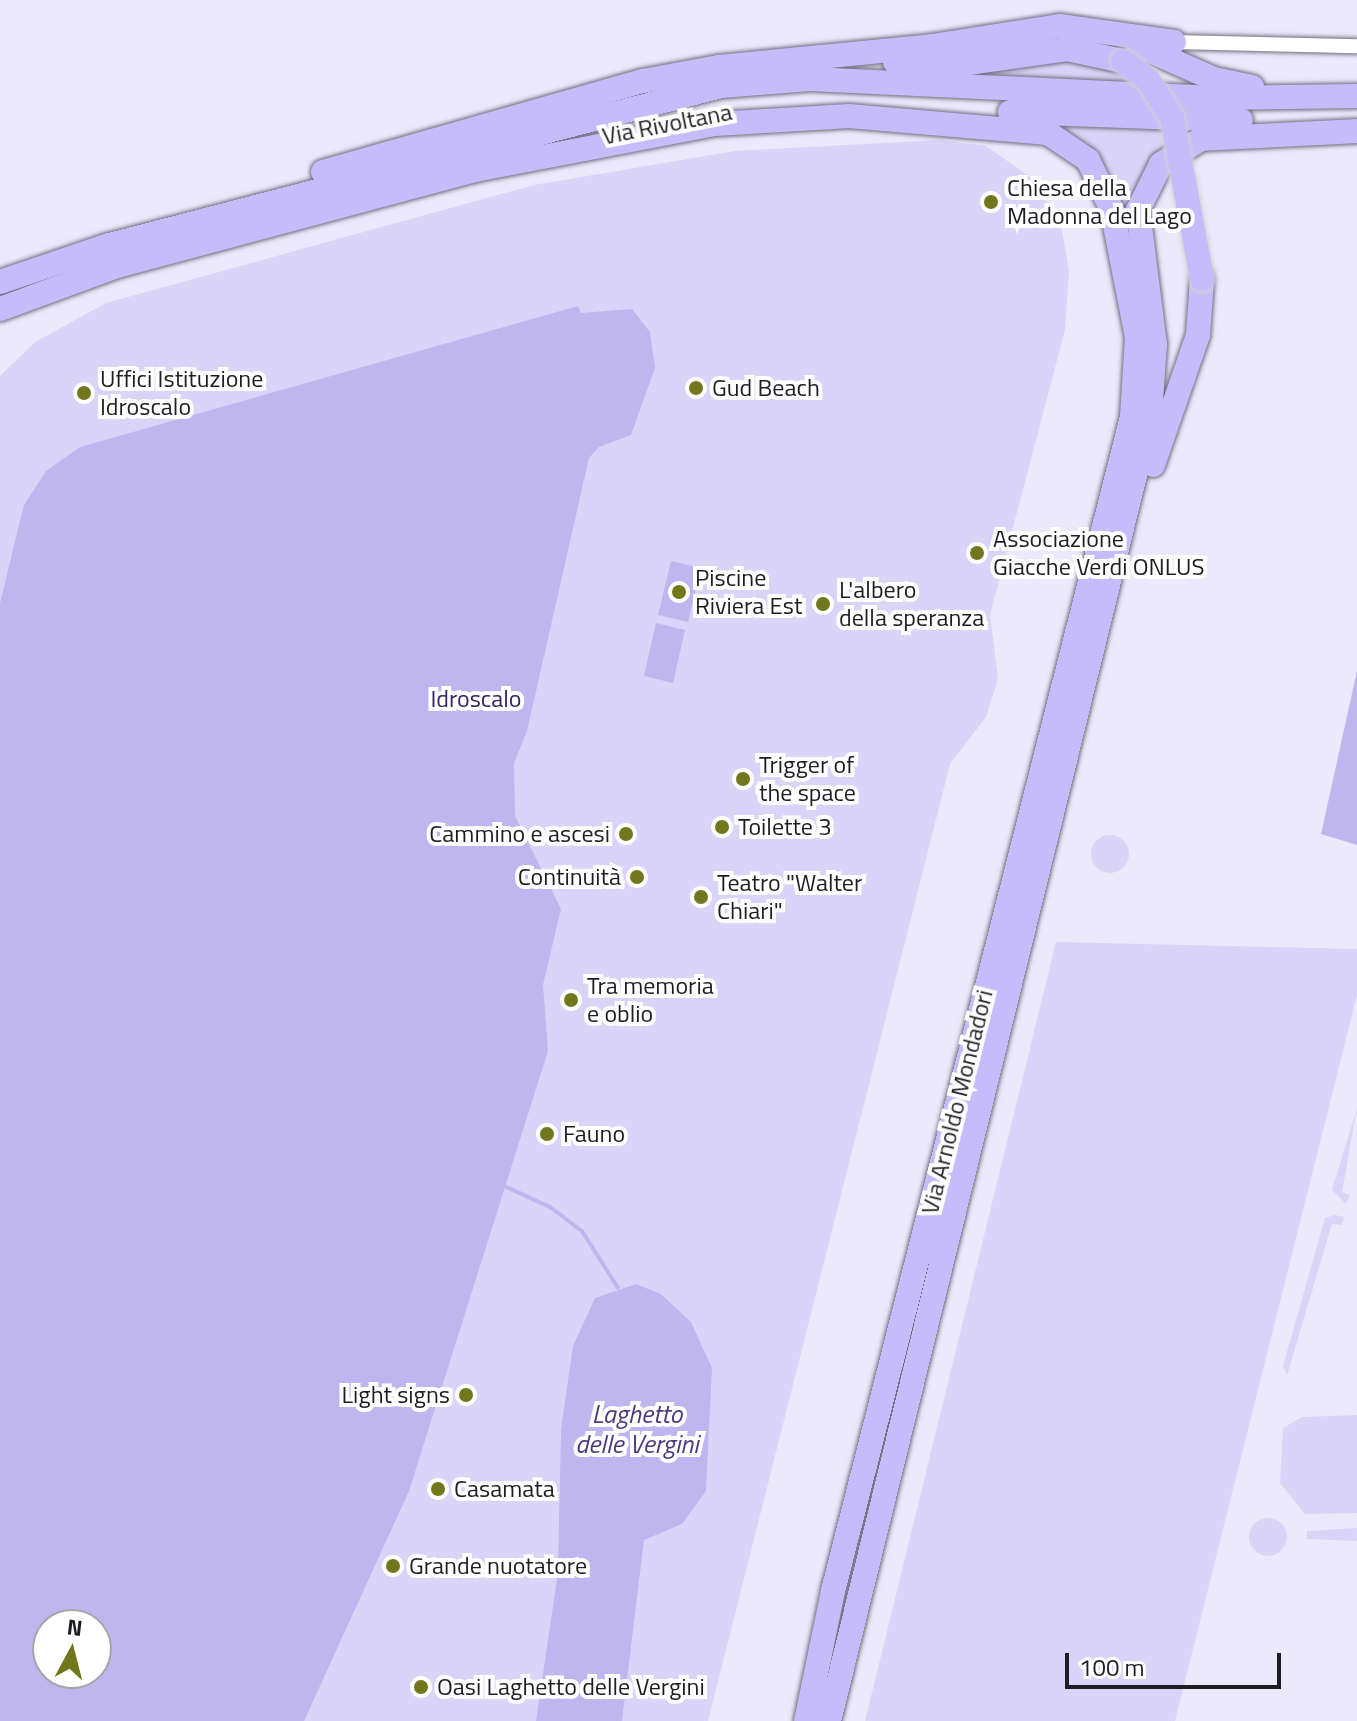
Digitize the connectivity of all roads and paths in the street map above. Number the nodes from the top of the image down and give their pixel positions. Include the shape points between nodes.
1 (1109, 33) junction
2 (1174, 42) joint
3 (1357, 46) edge
4 (789, 59) junction
5 (1357, 87) edge
6 (1357, 96) edge
7 (1357, 118) edge
8 (1357, 131) edge
9 (475, 170) junction
10 (0, 273) edge
11 (0, 282) edge
12 (0, 309) edge
13 (1117, 551) junction
14 (806, 1721) edge
15 (829, 1721) edge

1 - 2 highway
1 - 4 highway via 1059,26 932,46
1 - 5 highway via 1233,84
2 - 3 street
4 - 10 highway via 643,81 362,159
4 - 13 highway, bridge via 956,64 1079,49 1123,61 1148,80 1172,118 1202,279 1198,335 1143,498
6 - 11 highway, Via Rivoltana via 1195,98 810,79 721,86 106,246
7 - 9 highway, Via Rivoltana via 1221,120 805,104 660,122
8 - 13 highway via 1212,136 1175,152 1152,176 1136,231 1153,327 1155,379
9 - 12 highway, Via Rivoltana via 117,266
9 - 14 highway, Via Arnoldo Mondadori via 715,124 814,116 1027,128 1067,142 1088,160 1106,193 1136,331 1133,409 833,1591
13 - 15 highway, Via Arnoldo Mondadori

